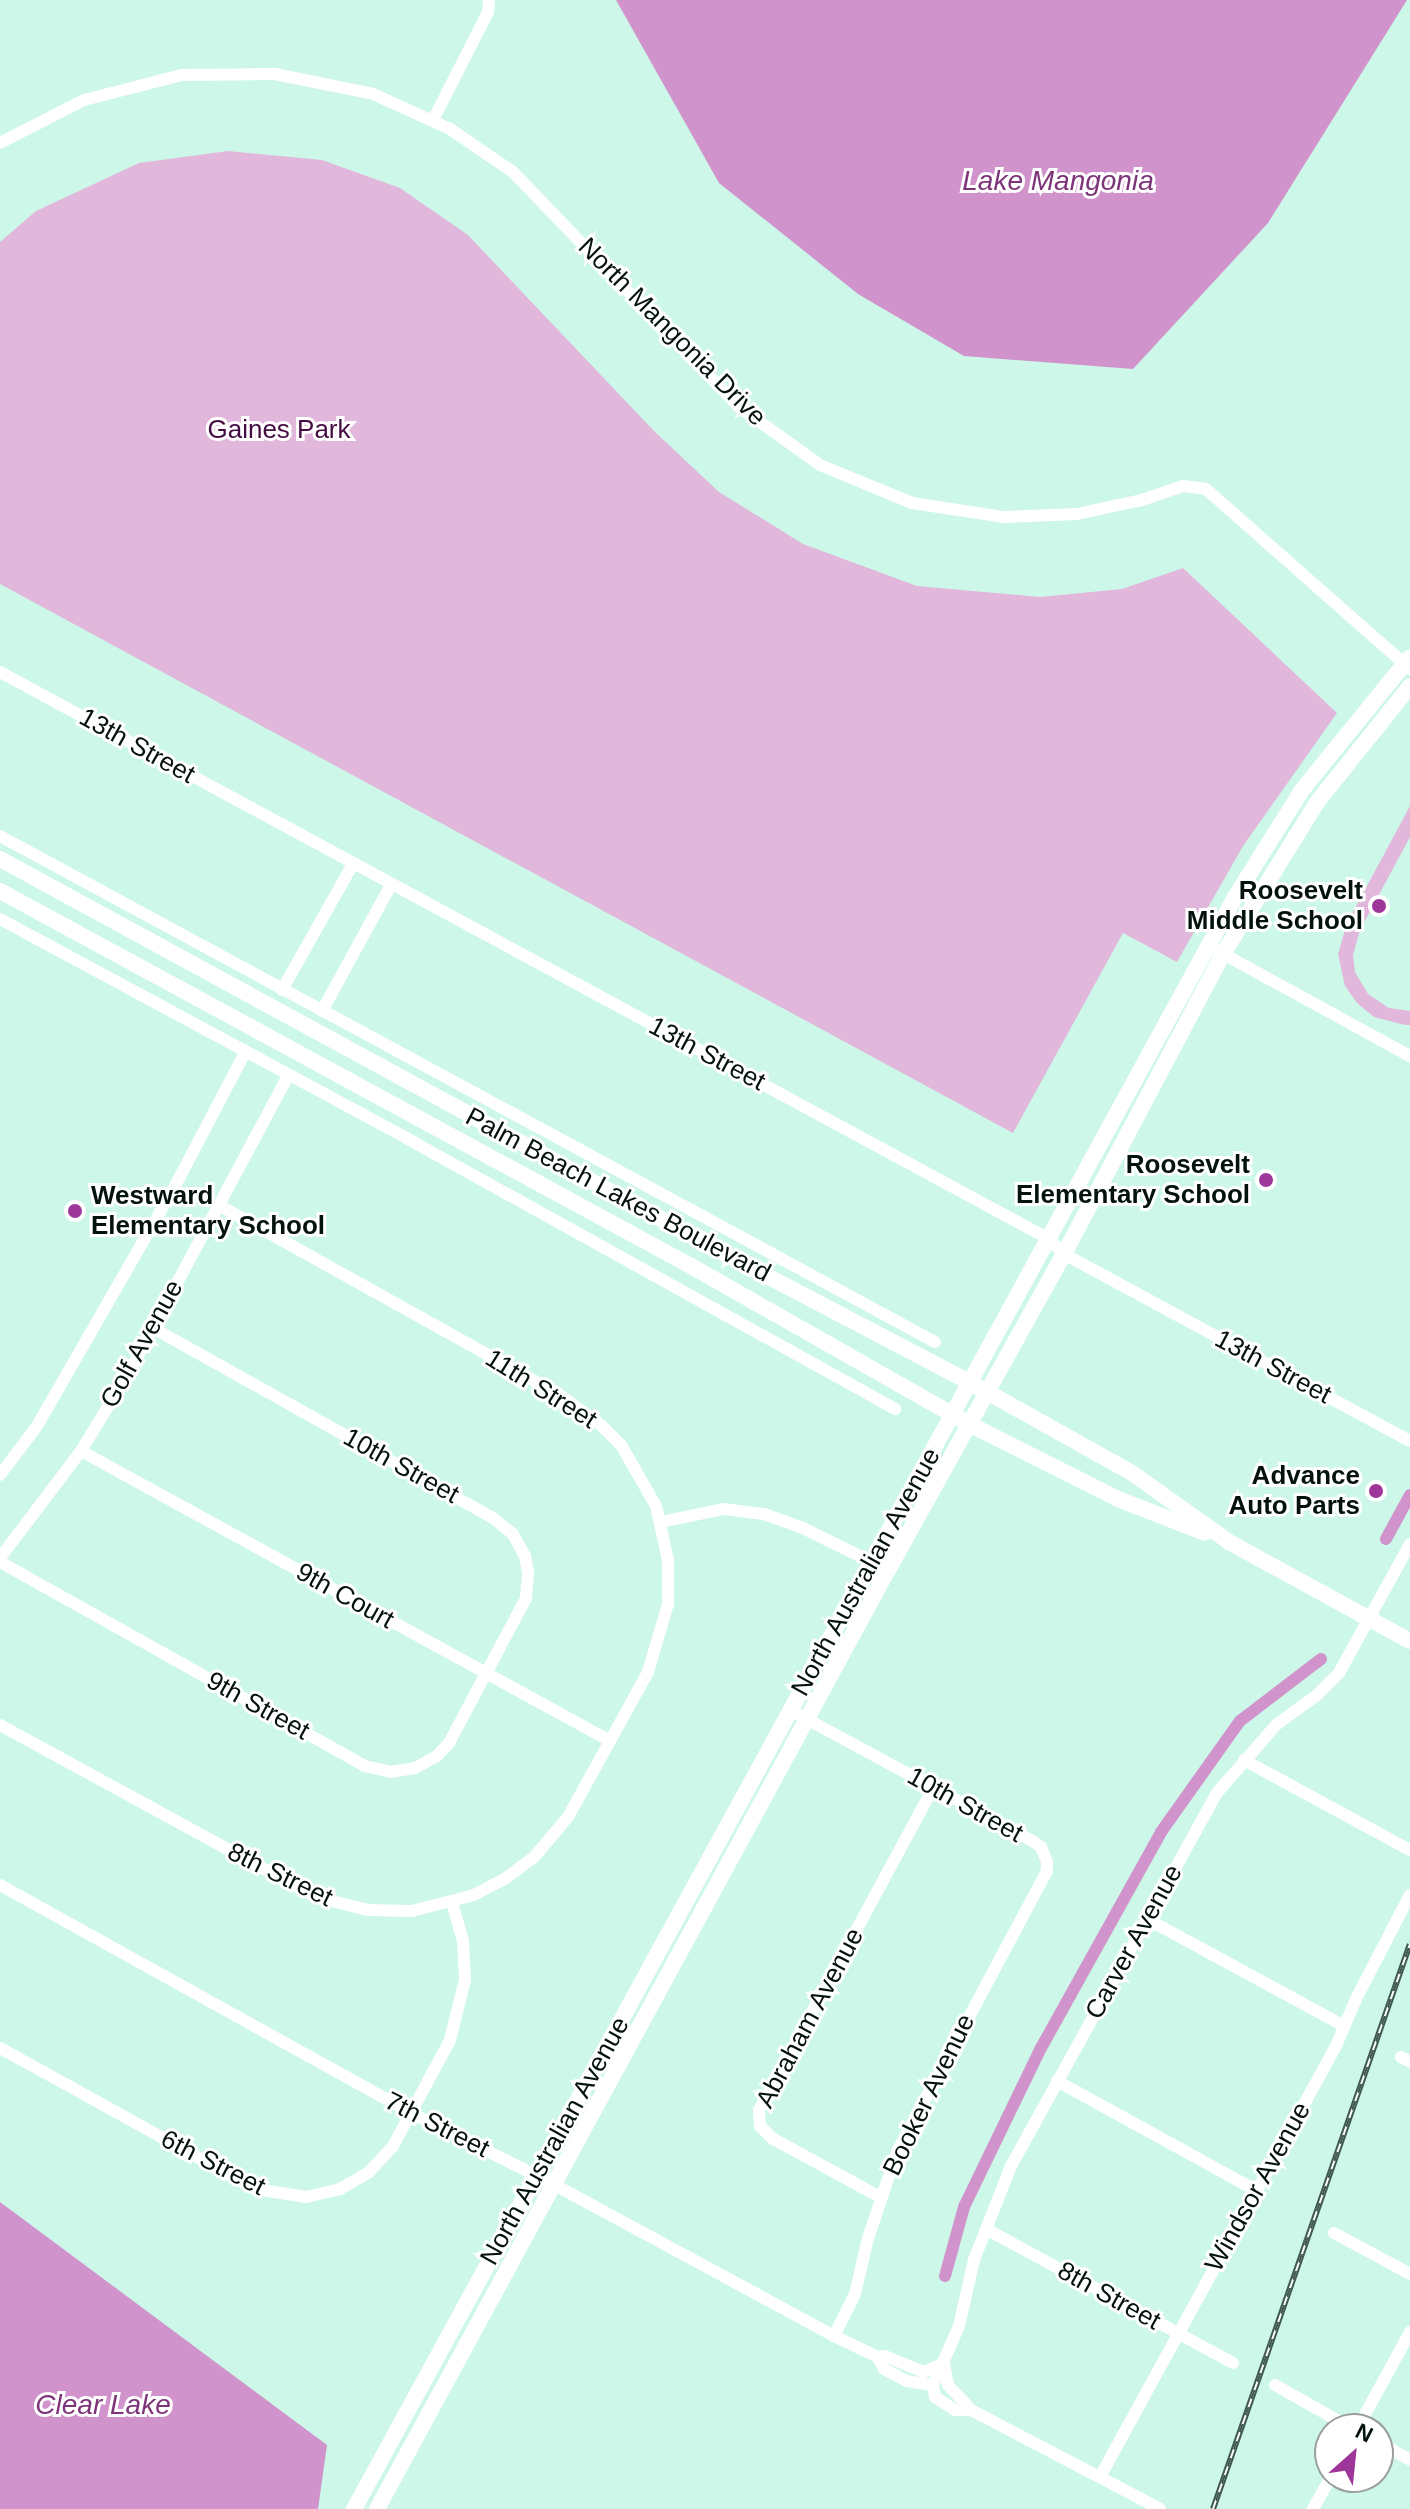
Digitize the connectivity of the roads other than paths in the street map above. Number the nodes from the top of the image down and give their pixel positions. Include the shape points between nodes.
1 (489, 0) edge
2 (433, 120) junction
3 (0, 143) edge
4 (1408, 663) edge
5 (0, 672) edge
6 (1410, 686) edge
7 (0, 836) edge
8 (0, 859) edge
9 (353, 864) junction
10 (391, 885) junction
11 (0, 891) edge
12 (0, 919) edge
13 (1215, 950) junction
14 (282, 990) junction
15 (322, 1011) junction
16 (245, 1053) junction
17 (1410, 1056) edge
18 (288, 1076) junction
19 (443, 1076) junction
20 (433, 1096) junction
21 (419, 1119) junction
22 (408, 1139) junction
23 (631, 1202) junction
24 (219, 1205) junction
25 (617, 1227) junction
26 (1049, 1239) junction
27 (1064, 1254) junction
28 (691, 1266) junction
29 (678, 1288) junction
30 (848, 1295) junction
31 (841, 1312) junction
32 (153, 1328) junction
33 (935, 1342) dead end
34 (971, 1383) junction
35 (988, 1393) junction
36 (895, 1409) dead end
37 (953, 1415) junction
38 (971, 1425) junction
39 (1410, 1441) edge
40 (81, 1451) junction
41 (0, 1475) edge
42 (661, 1522) junction
43 (1229, 1542) junction
44 (1410, 1544) edge
45 (0, 1560) edge
46 (871, 1561) junction
47 (888, 1570) junction
48 (1369, 1619) junction
49 (1410, 1641) edge
50 (488, 1674) junction
51 (790, 1710) junction
52 (807, 1719) junction
53 (0, 1725) edge
54 (610, 1741) junction
55 (1244, 1760) junction
56 (933, 1788) junction
57 (1410, 1850) edge
58 (1047, 1862) joint
59 (0, 1885) edge
60 (1410, 1895) edge
61 (452, 1903) junction
62 (1147, 1919) junction
63 (1344, 2026) junction
64 (0, 2048) edge
65 (1057, 2081) junction
66 (411, 2113) junction
67 (537, 2176) junction
68 (553, 2184) junction
69 (1255, 2190) junction
70 (880, 2197) junction
71 (986, 2229) junction
72 (1334, 2233) dead end
73 (1410, 2274) edge
74 (1410, 2332) edge
75 (1178, 2334) junction
76 (834, 2336) junction
77 (878, 2357) junction
78 (944, 2363) junction
79 (1233, 2363) dead end
80 (933, 2385) junction
81 (1275, 2385) dead end
82 (971, 2410) junction
83 (1326, 2413) edge
84 (1364, 2413) edge
85 (1100, 2477) junction
86 (354, 2509) edge
87 (377, 2509) edge
88 (1160, 2509) edge

1 - 2 street via 488,12
2 - 3 street, North Mangonia Drive via 341,85 275,74 216,72 106,93
2 - 4 street, North Mangonia Drive via 513,172 739,407 820,465 912,503 1003,517 1077,514 1183,486 1206,489
4 - 13 main road, North Australian Avenue via 1302,790
5 - 9 street, 13th Street
6 - 13 main road, North Australian Avenue via 1318,801
7 - 14 street
8 - 20 main road, Palm Beach Lakes Boulevard
9 - 10 street, 13th Street
9 - 14 street
10 - 15 street
10 - 26 street, 13th Street
11 - 21 main road, Palm Beach Lakes Boulevard
12 - 16 street
13 - 17 street
13 - 26 main road, North Australian Avenue
13 - 27 main road, North Australian Avenue
14 - 15 street
15 - 19 street
16 - 18 street
16 - 41 street, Golf Avenue via 37,1426
18 - 22 street
18 - 24 street, Golf Avenue
19 - 20 street
19 - 30 street
20 - 23 main road, Palm Beach Lakes Boulevard
21 - 22 street
21 - 25 main road, Palm Beach Lakes Boulevard
22 - 29 street
23 - 25 main road
23 - 31 main road, Palm Beach Lakes Boulevard
24 - 32 street, Golf Avenue
24 - 42 street, 11th Street via 582,1409 636,1466
25 - 28 main road, Palm Beach Lakes Boulevard
26 - 27 street, 13th Street
26 - 34 main road, North Australian Avenue
27 - 35 main road, North Australian Avenue
27 - 39 street, 13th Street
28 - 29 street
28 - 37 main road, Palm Beach Lakes Boulevard
29 - 36 street
30 - 31 street
30 - 33 street
31 - 34 main road, Palm Beach Lakes Boulevard
32 - 40 street, Golf Avenue
32 - 50 street, 10th Street via 507,1528 525,1556 527,1590
34 - 35 main road, Palm Beach Lakes Boulevard
34 - 37 main road, North Australian Avenue
35 - 38 main road, North Australian Avenue
35 - 43 main road, Palm Beach Lakes Boulevard via 1132,1473
37 - 38 main road, Palm Beach Lakes Boulevard
37 - 46 main road, North Australian Avenue
38 - 43 main road, Palm Beach Lakes Boulevard via 1118,1499
38 - 47 main road, North Australian Avenue
40 - 45 street, Golf Avenue
40 - 50 street, 9th Court
42 - 46 street via 723,1509 764,1514
42 - 54 street, 11th Street via 669,1587 663,1630 648,1672
43 - 48 main road, Palm Beach Lakes Boulevard
44 - 48 street, Carver Avenue
45 - 50 street, 9th Street via 373,1769 407,1770 437,1756
46 - 47 street
46 - 51 main road, North Australian Avenue
47 - 52 main road, North Australian Avenue
48 - 49 main road, Palm Beach Lakes Boulevard
48 - 55 street, Carver Avenue via 1330,1683 1276,1725
50 - 54 street, 9th Court
51 - 52 street, 10th Street
51 - 67 main road, North Australian Avenue
52 - 56 street, 10th Street
52 - 68 main road, North Australian Avenue
53 - 61 street, 8th Street via 316,1897 385,1911
54 - 61 street, 8th Street via 568,1817 534,1857 490,1887
55 - 57 street
55 - 62 street, Carver Avenue via 1216,1794
56 - 58 street, 10th Street via 1034,1842
56 - 70 street, Abraham Avenue via 759,2110 760,2126 772,2138
58 - 70 street, Booker Avenue via 1047,1871 914,2115
59 - 66 street, 7th Street
60 - 63 street, Windsor Avenue
61 - 66 street, 6th Street via 465,1962 463,2001 450,2040
62 - 63 street
62 - 65 street, Carver Avenue
63 - 69 street, Windsor Avenue
64 - 66 street, 6th Street via 271,2194 306,2197 355,2181 382,2160
65 - 69 street
65 - 71 street, Carver Avenue via 1011,2166
66 - 67 street, 7th Street
67 - 68 street, 7th Street
67 - 86 main road, North Australian Avenue
68 - 76 street, 7th Street
68 - 87 main road, North Australian Avenue
69 - 75 street, Windsor Avenue
70 - 76 street, Booker Avenue via 855,2294
71 - 75 street, 8th Street
71 - 78 street, Carver Avenue
72 - 73 street
74 - 84 street
75 - 79 street, 8th Street
75 - 85 street, Windsor Avenue
76 - 77 street, 7th Street
77 - 78 street, 7th Street via 924,2372
77 - 80 street, 7th Street via 884,2369 907,2381
78 - 80 street, Carver Avenue
78 - 82 street, 7th Street via 948,2385
80 - 82 street, 7th Street via 935,2397 955,2410
81 - 83 street
82 - 85 street, 7th Street
85 - 88 street, 7th Street

